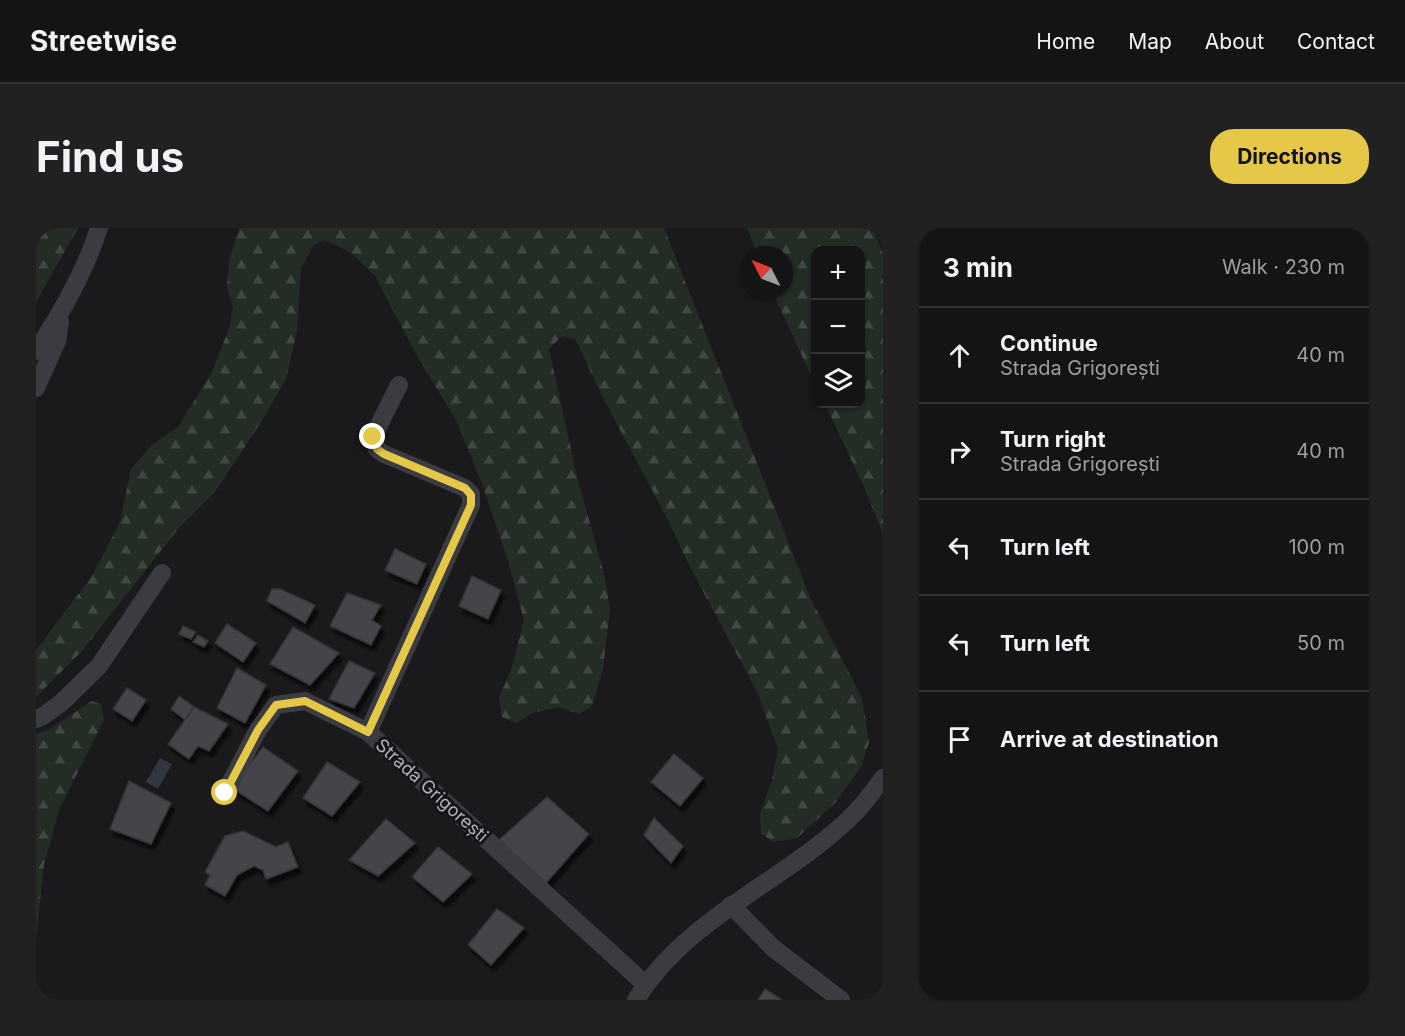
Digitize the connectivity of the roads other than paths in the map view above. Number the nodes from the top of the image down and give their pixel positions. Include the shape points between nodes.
1 (99, 228) edge
2 (62, 307) junction
3 (36, 351) edge
4 (399, 385) dead end
5 (36, 388) edge
6 (162, 573) dead end
7 (36, 719) edge
8 (368, 732) junction
9 (883, 778) edge
10 (225, 793) dead end
11 (731, 905) junction
12 (645, 984) junction
13 (636, 1000) edge
14 (840, 1000) edge

1 - 2 street
2 - 3 street
2 - 5 street via 57,341
4 - 8 street via 373,437 374,444 384,454 465,488 471,495 471,505
6 - 7 street via 99,666 61,703
8 - 10 street, Strada Grigorești via 305,701 276,705 258,730
8 - 12 street, Strada Grigorești
9 - 11 street via 855,813
11 - 12 street
11 - 14 street via 773,948
12 - 13 street

